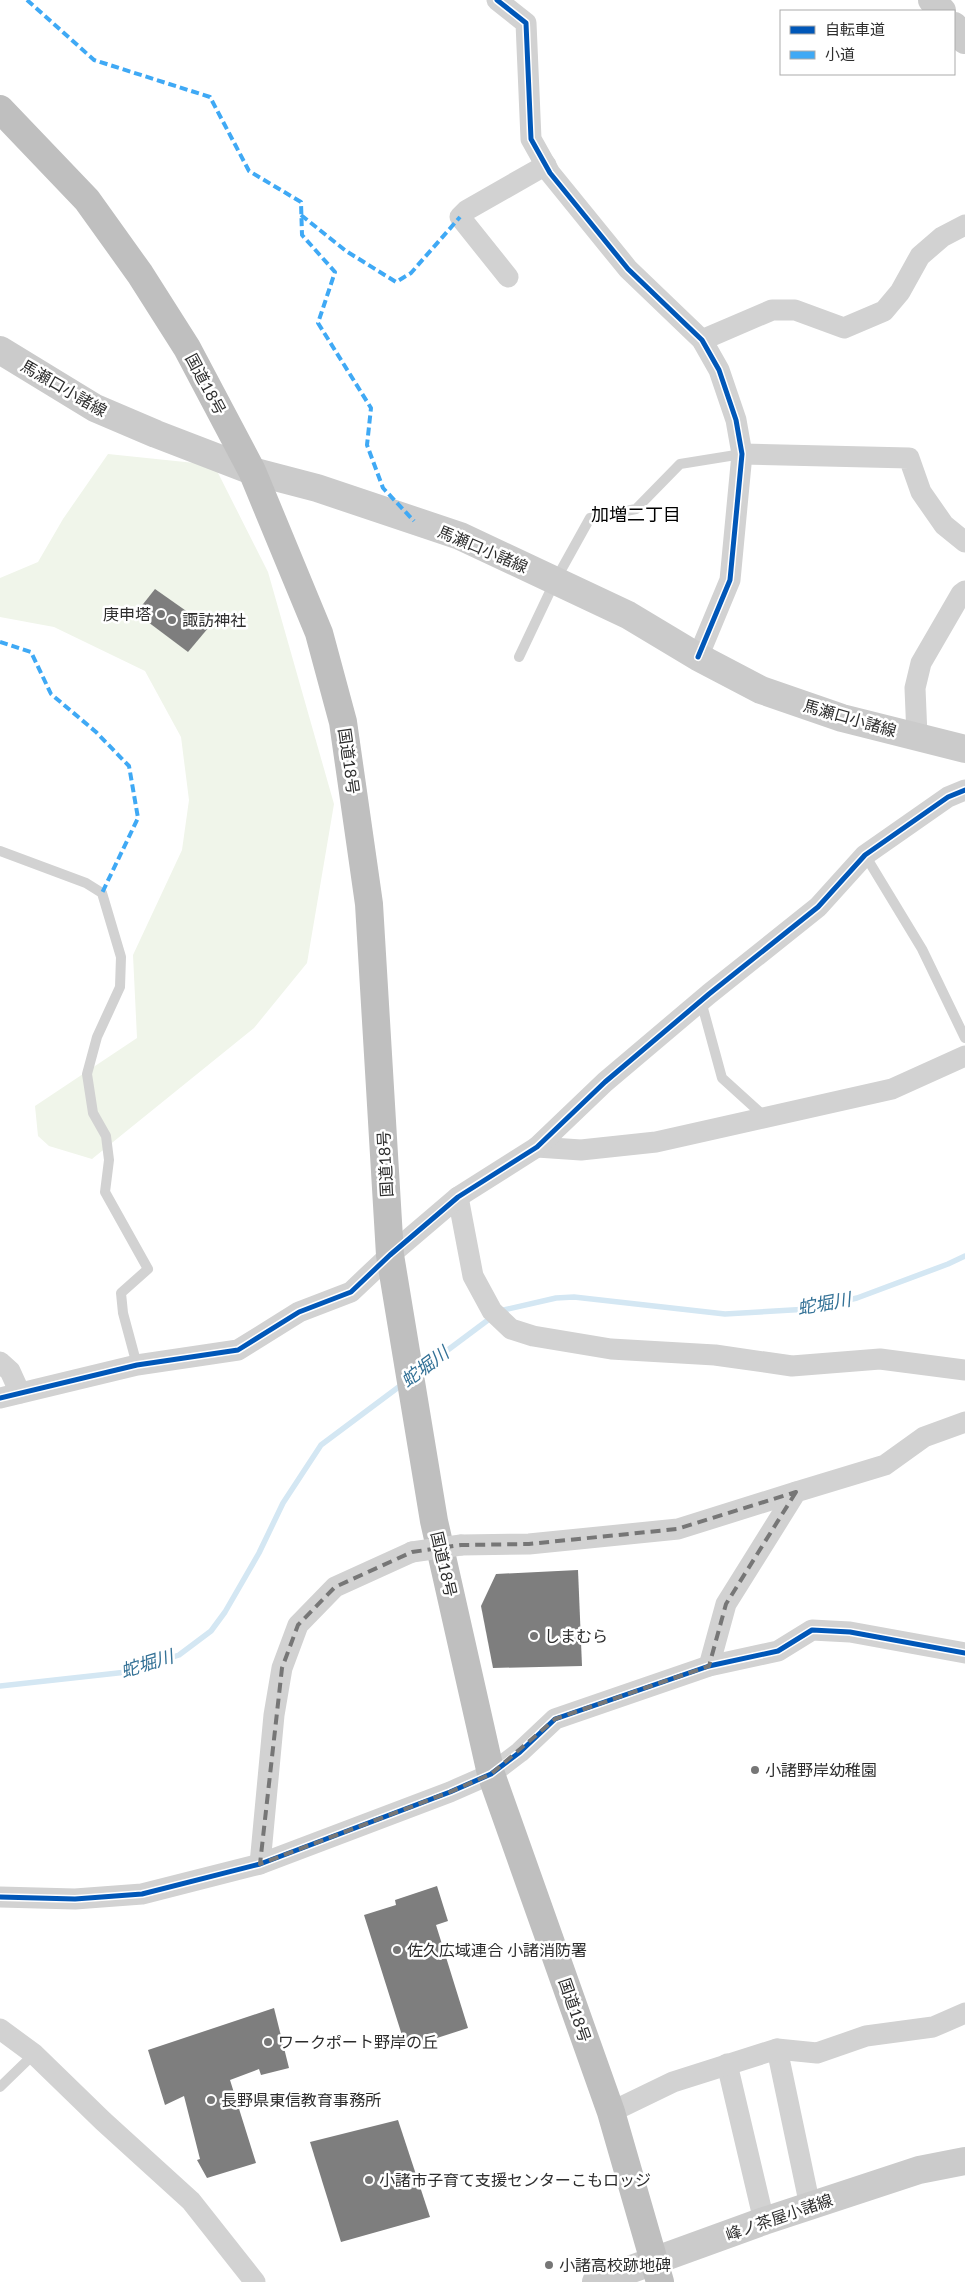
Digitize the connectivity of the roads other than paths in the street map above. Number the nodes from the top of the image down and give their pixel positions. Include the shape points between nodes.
1 (497, 0) edge
2 (932, 0) edge
3 (941, 10) edge
4 (955, 27) edge
5 (965, 40) edge
6 (0, 109) edge
7 (546, 165) junction
8 (965, 225) edge
9 (508, 277) dead end
10 (702, 340) junction
11 (0, 350) edge
12 (742, 454) junction
13 (252, 471) junction
14 (965, 542) edge
15 (555, 581) junction
16 (965, 591) edge
17 (519, 657) dead end
18 (698, 658) junction
19 (917, 736) junction
20 (965, 749) edge
21 (965, 790) edge
22 (0, 851) edge
23 (865, 855) junction
24 (701, 1001) junction
25 (965, 1038) edge
26 (965, 1056) edge
27 (765, 1117) junction
28 (537, 1147) junction
29 (458, 1197) junction
30 (390, 1255) junction
31 (0, 1362) edge
32 (137, 1365) junction
33 (965, 1370) edge
34 (10, 1396) edge
35 (965, 1422) edge
36 (796, 1492) junction
37 (965, 1653) edge
38 (709, 1666) junction
39 (491, 1774) junction
40 (260, 1864) junction
41 (0, 1897) edge
42 (965, 2013) edge
43 (0, 2029) edge
44 (777, 2049) junction
45 (34, 2054) junction
46 (727, 2064) junction
47 (0, 2087) edge
48 (611, 2112) junction
49 (965, 2161) edge
50 (810, 2206) junction
51 (764, 2221) junction
52 (656, 2271) edge
53 (255, 2282) edge
54 (596, 2282) edge

1 - 7 street via 526,23 531,140
2 - 3 main road
4 - 5 main road
6 - 13 highway, 国道18号 via 87,200 140,274 187,348
7 - 9 street via 460,217
7 - 10 street via 628,269
8 - 10 street via 942,237 920,256 900,292 884,311 844,328 796,310 772,310
10 - 12 street via 719,370 736,420
11 - 13 main road, 馬瀬口小諸線 via 95,408
12 - 14 street via 909,458 921,492 944,525
12 - 15 lane via 680,464 636,509 590,518
12 - 18 street via 730,580
13 - 15 main road, 馬瀬口小諸線 via 317,488 460,536
13 - 30 highway, 国道18号 via 319,633 343,722 369,904
15 - 17 lane
15 - 18 main road, 馬瀬口小諸線 via 628,615
16 - 19 street via 921,663 915,688
18 - 19 main road, 馬瀬口小諸線 via 761,690 842,718
19 - 20 main road, 馬瀬口小諸線
21 - 23 street via 948,797
22 - 32 lane via 86,883 102,893 121,957 120,987 97,1037 87,1074 93,1113 106,1136 109,1160 105,1192 148,1270 121,1293
23 - 24 street via 818,907
23 - 25 lane via 922,949
24 - 27 lane via 722,1078
24 - 28 street via 605,1082
26 - 27 street via 892,1090
27 - 28 street via 656,1142 581,1150
28 - 29 street
29 - 30 street
29 - 33 street via 473,1276 492,1311 511,1329 533,1336 611,1349 715,1356 792,1366 880,1359
30 - 32 street via 351,1292 299,1312 238,1350
30 - 39 highway, 国道18号 via 434,1521
31 - 34 street via 10,1372
32 - 34 street
35 - 36 street via 924,1437 884,1466
36 - 38 street via 726,1604
36 - 40 street, bridge via 678,1529 529,1544 461,1544 412,1552 335,1587 298,1625 282,1668 274,1716
37 - 38 street via 850,1632 812,1630 778,1651
38 - 39 street via 555,1719
39 - 40 street
39 - 48 highway, 国道18号
40 - 41 street via 142,1894 75,1899
42 - 44 street via 933,2027 866,2036 817,2053
43 - 45 street
44 - 46 street
44 - 50 street
45 - 47 lane
45 - 53 street via 191,2201
46 - 48 street via 673,2082
46 - 51 street
48 - 52 highway, 国道18号
49 - 50 main road, 峰ノ茶屋小諸線 via 919,2170
50 - 51 main road, 峰ノ茶屋小諸線
51 - 52 main road, 峰ノ茶屋小諸線
52 - 54 main road, 峰ノ茶屋小諸線

